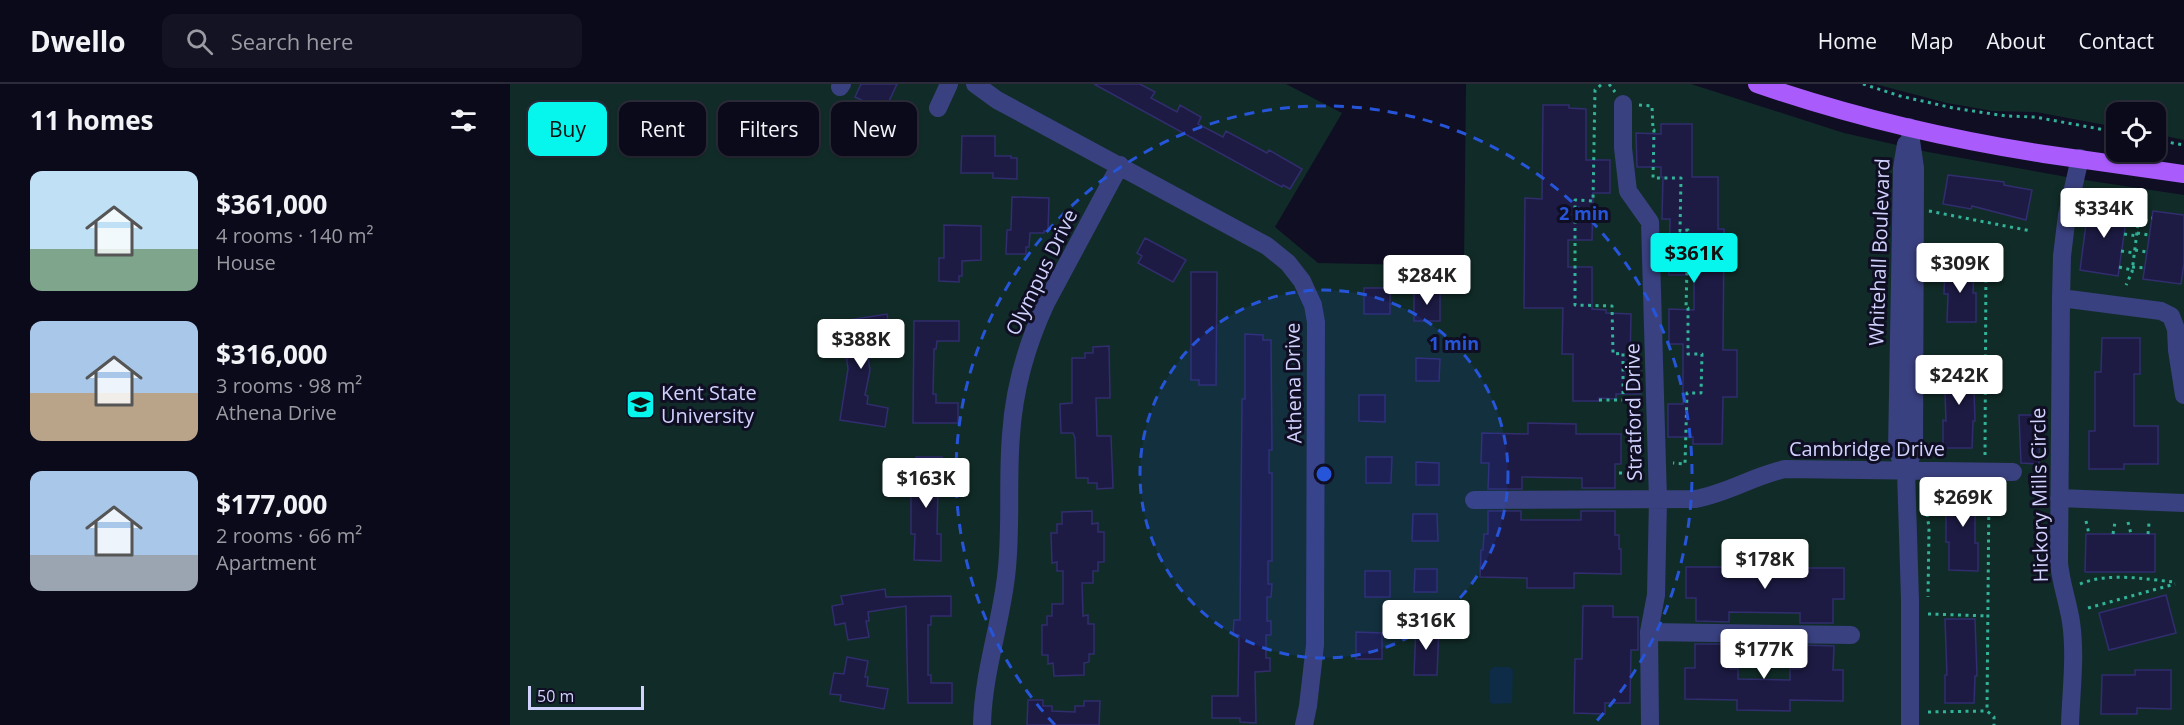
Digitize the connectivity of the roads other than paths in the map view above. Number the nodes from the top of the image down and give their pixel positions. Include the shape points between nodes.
1 (949, 84) edge
2 (975, 84) edge
3 (1757, 84) edge
4 (1623, 104) road end
5 (938, 108) dead end
6 (1909, 127) junction
7 (2080, 158) junction
8 (1120, 165) junction
9 (2184, 174) edge
10 (2061, 298) junction
11 (2184, 394) edge
12 (1906, 470) junction
13 (2013, 472) dead end
14 (2059, 498) junction
15 (1474, 500) dead end
16 (1658, 500) junction
17 (2184, 503) edge
18 (2184, 514) edge
19 (2184, 521) edge
20 (1649, 632) junction
21 (1851, 635) dead end
22 (982, 725) edge
23 (1304, 725) edge
24 (1650, 725) edge
25 (1910, 725) edge
26 (2070, 725) edge

1 - 5 street
2 - 8 street, Athena Drive via 997,100
3 - 6 main road
4 - 16 street, Stratford Drive via 1628,191 1650,222
6 - 7 main road
6 - 12 street, Whitehall Boulevard via 1915,168 1914,449
6 - 12 street, Whitehall Boulevard via 1902,168 1897,451
7 - 9 main road
7 - 10 street, Hickory Mills Circle via 2067,215
8 - 22 street, Olympus Drive via 1035,326 1019,379 1011,437 1006,577 988,667
8 - 23 street, Athena Drive via 1277,253 1302,281 1313,305 1318,344 1315,645
10 - 11 street via 2161,311 2171,316
10 - 14 street, Hickory Mills Circle
12 - 13 street, Cambridge Drive
12 - 16 street, Cambridge Drive via 1785,469 1709,496
12 - 25 street, Whitehall Boulevard
14 - 17 street
14 - 26 street, Hickory Mills Circle via 2059,563 2073,648
15 - 16 street, Cambridge Drive
16 - 20 street, Stratford Drive via 1656,595
18 - 19 street
20 - 21 street
20 - 24 street, Stratford Drive

